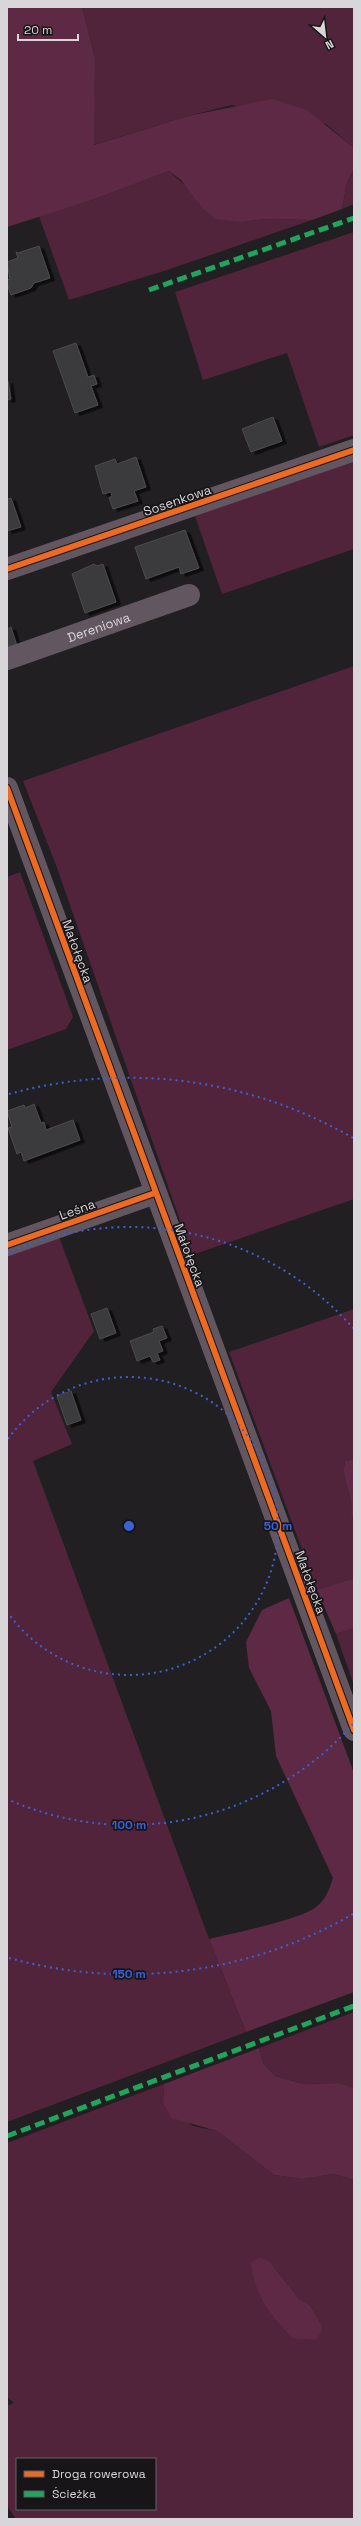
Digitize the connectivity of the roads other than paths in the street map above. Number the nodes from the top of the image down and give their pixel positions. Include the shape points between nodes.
1 (354, 450) edge
2 (7, 569) edge
3 (189, 595) dead end
4 (7, 659) edge
5 (7, 788) edge
6 (155, 1193) junction
7 (7, 1245) edge
8 (354, 1730) edge

1 - 2 street, Sosenkowa
3 - 4 street, Dereniowa
5 - 6 street, Małołęcka
6 - 7 street, Leśna
6 - 8 street, Małołęcka

